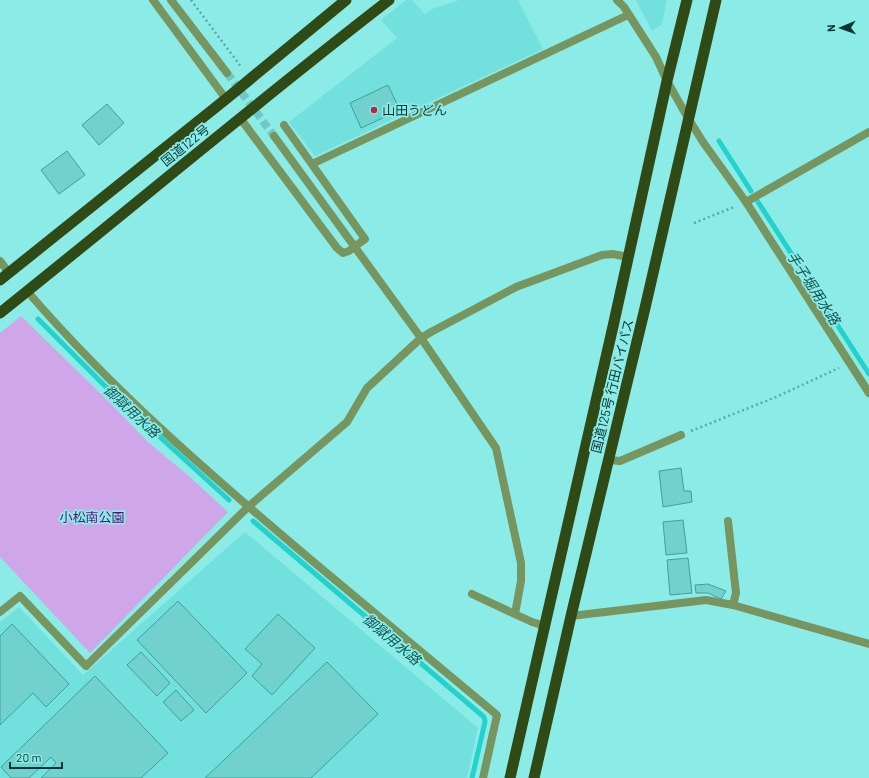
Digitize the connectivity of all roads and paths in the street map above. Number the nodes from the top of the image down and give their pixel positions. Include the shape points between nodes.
1 (153, 0) edge
2 (170, 0) edge
3 (190, 0) edge
4 (346, 0) edge
5 (389, 0) edge
6 (617, 0) edge
7 (687, 0) edge
8 (716, 0) edge
9 (628, 15) junction
10 (242, 68) dead end
11 (227, 73) tunnel mouth
12 (667, 81) junction
13 (226, 99) junction
14 (240, 118) junction
15 (688, 118) junction
16 (284, 125) dead end
17 (869, 132) edge
18 (274, 136) tunnel mouth
19 (312, 164) junction
20 (746, 202) junction
21 (694, 223) dead end
22 (354, 246) junction
23 (628, 257) junction
24 (0, 261) edge
25 (9, 273) junction
26 (0, 280) edge
27 (27, 291) junction
28 (0, 313) edge
29 (421, 338) junction
30 (850, 363) junction
31 (869, 393) edge
32 (682, 434) joint
33 (608, 460) junction
34 (248, 507) junction
35 (728, 521) dead end
36 (472, 594) dead end
37 (733, 606) junction
38 (0, 612) edge
39 (515, 614) junction
40 (571, 616) junction
41 (545, 626) junction
42 (869, 644) edge
43 (483, 778) edge
44 (510, 778) edge
45 (534, 778) edge

1 - 13 street
2 - 11 street
3 - 10 path
4 - 13 highway, 国道122号
5 - 14 highway, 国道122号
6 - 9 street
7 - 12 highway, 国道125号 行田バイパス
8 - 15 highway, 国道125号 行田バイパス
9 - 12 street via 656,58
9 - 19 street
12 - 15 street
12 - 23 highway, 国道125号 行田バイパス
13 - 25 highway, 国道122号
14 - 22 street via 337,248 343,253
14 - 27 highway, 国道122号
15 - 20 street
15 - 33 highway, 国道125号 行田バイパス via 651,285
16 - 19 street
17 - 20 street
18 - 22 street
19 - 22 street via 364,239
20 - 21 path
20 - 30 street
22 - 29 street
23 - 29 street via 602,255 516,287
23 - 41 highway, 国道125号 行田バイパス
24 - 25 street
25 - 26 highway, 国道122号
27 - 28 highway, 国道122号
27 - 34 street via 96,366 160,429
29 - 34 street via 367,388 347,422
29 - 39 street via 496,448 521,563 521,581
30 - 31 street
30 - 32 path via 776,397
32 - 33 street via 620,461
33 - 40 highway, 国道125号 行田バイパス
34 - 38 street via 86,666 20,596
34 - 43 street via 497,715
35 - 37 street via 736,593
36 - 39 street
37 - 40 street via 706,600
37 - 42 street
39 - 41 street
40 - 45 highway, 国道125号 行田バイパス
41 - 44 highway, 国道125号 行田バイパス

